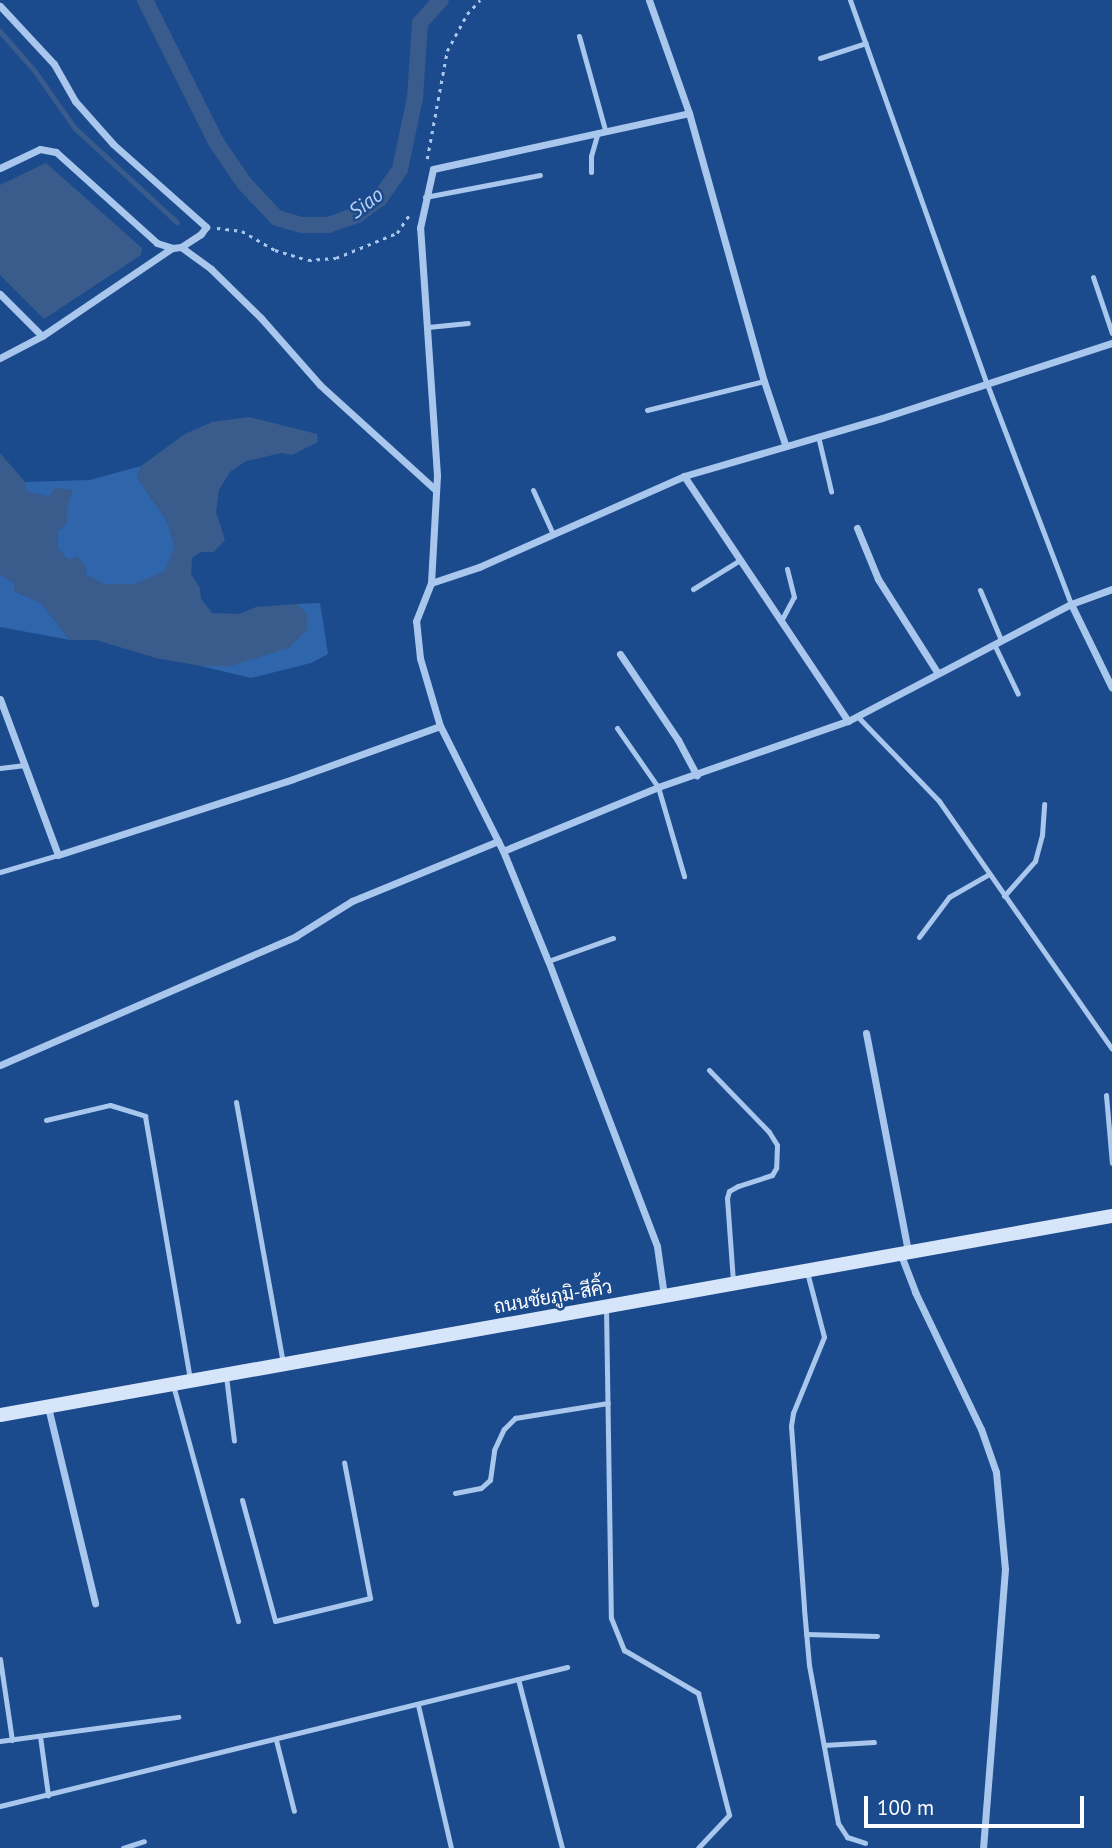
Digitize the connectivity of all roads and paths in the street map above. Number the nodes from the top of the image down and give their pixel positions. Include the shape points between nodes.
1 (480, 0) edge
2 (649, 0) edge
3 (849, 0) edge
4 (0, 6) edge
5 (579, 36) dead end
6 (866, 43) junction
7 (820, 58) dead end
8 (689, 113) junction
9 (601, 131) junction
10 (425, 168) dead end
11 (0, 169) edge
12 (591, 172) dead end
13 (540, 175) dead end
14 (425, 197) junction
15 (415, 207) dead end
16 (204, 230) junction
17 (177, 247) junction
18 (1093, 277) dead end
19 (0, 294) edge
20 (468, 323) dead end
21 (428, 327) junction
22 (1112, 333) edge
23 (42, 336) junction
24 (1112, 343) edge
25 (0, 358) edge
26 (764, 381) junction
27 (987, 384) junction
28 (647, 410) dead end
29 (818, 436) junction
30 (785, 444) junction
31 (684, 476) junction
32 (436, 490) junction
33 (533, 490) dead end
34 (831, 491) dead end
35 (858, 528) dead end
36 (553, 534) junction
37 (740, 560) junction
38 (787, 569) dead end
39 (431, 583) junction
40 (693, 589) dead end
41 (1112, 589) edge
42 (980, 590) dead end
43 (1072, 604) junction
44 (781, 621) junction
45 (997, 642) junction
46 (620, 654) dead end
47 (937, 672) junction
48 (1112, 688) edge
49 (1018, 694) dead end
50 (0, 699) edge
51 (858, 717) junction
52 (848, 721) junction
53 (440, 726) junction
54 (617, 728) dead end
55 (24, 765) junction
56 (0, 768) edge
57 (697, 775) junction
58 (658, 787) junction
59 (1044, 804) dead end
60 (498, 841) junction
61 (503, 852) junction
62 (58, 855) junction
63 (0, 873) edge
64 (989, 874) junction
65 (684, 876) dead end
66 (1004, 896) junction
67 (919, 937) dead end
68 (612, 938) dead end
69 (548, 961) junction
70 (866, 1033) dead end
71 (1112, 1049) edge
72 (0, 1065) edge
73 (709, 1070) dead end
74 (1106, 1095) dead end
75 (236, 1102) dead end
76 (46, 1119) dead end
77 (1112, 1163) edge
78 (1112, 1216) edge
79 (905, 1254) junction
80 (807, 1272) junction
81 (733, 1285) junction
82 (664, 1297) junction
83 (606, 1307) junction
84 (284, 1363) junction
85 (225, 1373) junction
86 (190, 1378) junction
87 (173, 1382) junction
88 (608, 1403) junction
89 (48, 1406) junction
90 (0, 1415) edge
91 (234, 1441) dead end
92 (344, 1462) dead end
93 (455, 1493) dead end
94 (242, 1500) dead end
95 (95, 1604) dead end
96 (238, 1621) dead end
97 (806, 1634) junction
98 (877, 1636) dead end
99 (0, 1659) edge
100 (567, 1667) dead end
101 (518, 1679) junction
102 (418, 1705) junction
103 (178, 1717) dead end
104 (40, 1736) junction
105 (12, 1740) junction
106 (276, 1740) junction
107 (0, 1741) edge
108 (874, 1742) dead end
109 (824, 1745) junction
110 (48, 1795) junction
111 (0, 1806) edge
112 (294, 1811) dead end
113 (144, 1841) dead end
114 (865, 1843) dead end
115 (123, 1848) edge
116 (451, 1848) edge
117 (562, 1848) edge
118 (698, 1848) edge
119 (984, 1848) edge

1 - 10 path via 447,51
2 - 8 street
3 - 6 lane
4 - 16 street via 54,64 75,101 106,136
5 - 9 lane
6 - 7 lane
6 - 27 lane
8 - 9 street
8 - 26 street
9 - 12 lane via 591,156
9 - 14 street via 433,169
11 - 17 street via 40,149 56,152 163,247
13 - 14 lane
14 - 21 street via 420,228
15 - 16 path via 397,233 336,258 308,260 275,250 242,231
16 - 17 street
17 - 23 street
17 - 32 street via 211,269 320,385
18 - 22 lane
19 - 23 street
20 - 21 lane
21 - 32 street
23 - 25 street
24 - 27 street
26 - 28 lane
26 - 30 street
27 - 29 street
27 - 43 lane
29 - 30 street
29 - 34 lane
30 - 31 street
31 - 36 street
31 - 37 street
32 - 39 street
33 - 36 lane
35 - 47 street via 878,579
36 - 39 street
37 - 40 lane
37 - 44 street
38 - 44 lane via 794,597
39 - 53 street via 416,621 420,658
41 - 43 street
42 - 45 lane
43 - 45 street
43 - 48 street
44 - 52 street
45 - 47 street
45 - 49 lane
46 - 57 street
47 - 51 street
50 - 55 street
51 - 52 street
51 - 64 lane via 939,801
52 - 57 street
53 - 60 street
53 - 62 street
54 - 58 lane
55 - 56 lane
55 - 62 street
57 - 58 street
58 - 61 street
58 - 65 lane
59 - 66 lane via 1035,861
60 - 61 street
60 - 72 street via 352,901 296,936
61 - 69 street
62 - 63 lane
64 - 66 lane
64 - 67 lane via 949,897
66 - 71 lane
68 - 69 lane
69 - 82 street via 657,1246
70 - 79 street
73 - 81 lane via 777,1145 772,1175 729,1191
74 - 77 lane
75 - 84 lane
76 - 86 lane via 110,1105 145,1115
78 - 79 main road, ถนนชัยภูมิ-สีคิ้ว
79 - 80 main road, ถนนชัยภูมิ-สีคิ้ว
79 - 119 street via 915,1292 981,1429 996,1472 1005,1569
80 - 81 main road, ถนนชัยภูมิ-สีคิ้ว
80 - 97 lane via 824,1337 791,1426
81 - 82 main road, ถนนชัยภูมิ-สีคิ้ว
82 - 83 main road, ถนนชัยภูมิ-สีคิ้ว
83 - 84 main road, ถนนชัยภูมิ-สีคิ้ว
83 - 88 lane
84 - 85 main road, ถนนชัยภูมิ-สีคิ้ว
85 - 86 main road, ถนนชัยภูมิ-สีคิ้ว
85 - 91 lane
86 - 87 main road, ถนนชัยภูมิ-สีคิ้ว
87 - 89 main road, ถนนชัยภูมิ-สีคิ้ว
87 - 96 lane
88 - 93 lane via 515,1418 494,1450 490,1480 481,1488
88 - 118 lane via 611,1618 624,1650 698,1693 729,1815
89 - 90 main road, ถนนชัยภูมิ-สีคิ้ว
89 - 95 street
92 - 94 lane via 370,1598 275,1621
97 - 98 lane
97 - 109 lane
99 - 105 lane
100 - 101 lane
101 - 102 lane
101 - 117 lane
102 - 106 lane
102 - 116 lane
103 - 104 lane
104 - 105 lane
104 - 110 lane
105 - 107 lane
106 - 110 lane
106 - 112 lane
108 - 109 lane
109 - 114 lane via 838,1823 847,1837
110 - 111 lane
113 - 115 lane

